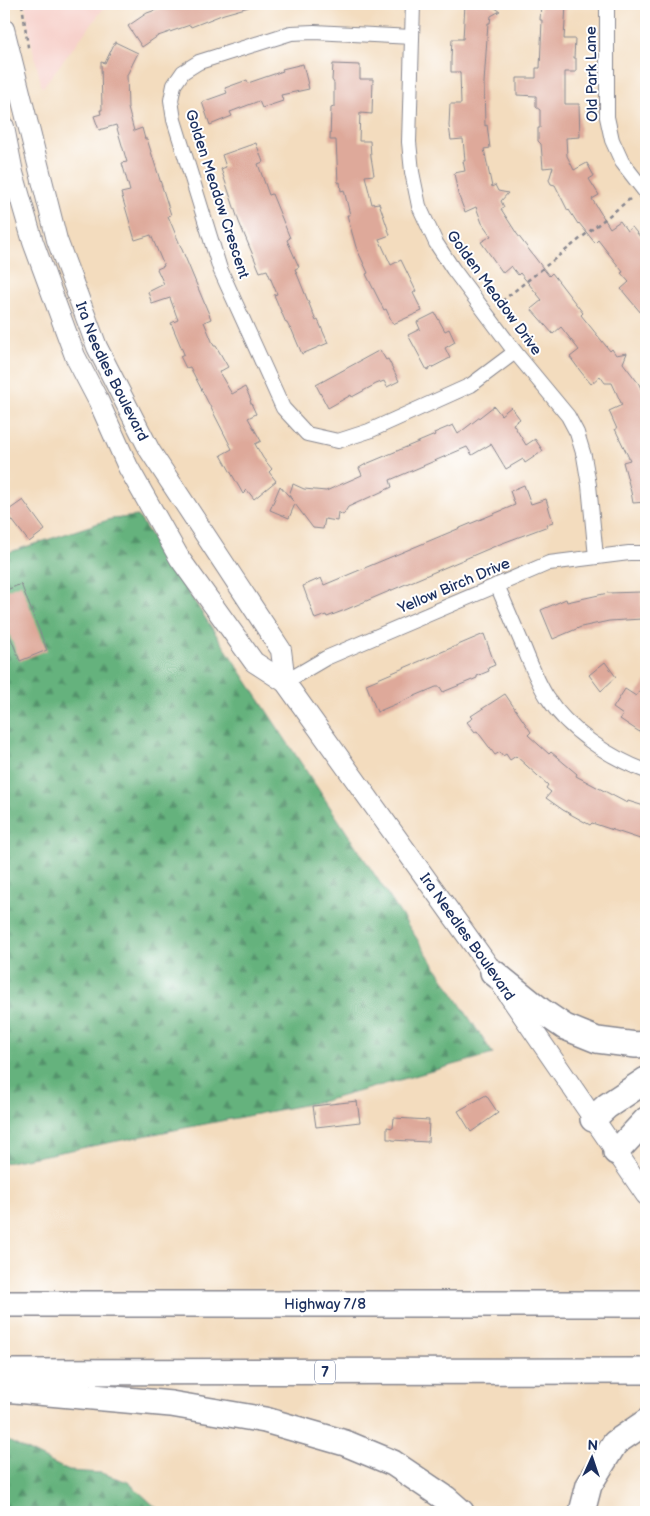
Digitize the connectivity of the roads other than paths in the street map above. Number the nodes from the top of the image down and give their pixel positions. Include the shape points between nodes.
1 (413, 4) edge
2 (607, 4) edge
3 (4, 29) edge
4 (412, 37) junction
5 (4, 126) edge
6 (646, 193) edge
7 (514, 352) junction
8 (646, 553) edge
9 (596, 557) junction
10 (497, 585) junction
11 (285, 682) junction
12 (646, 771) edge
13 (492, 972) junction
14 (646, 1044) edge
15 (646, 1080) edge
16 (593, 1119) junction
17 (646, 1120) edge
18 (616, 1152) junction
19 (646, 1195) edge
20 (646, 1299) edge
21 (4, 1304) edge
22 (618, 1304) junction
23 (646, 1304) edge
24 (646, 1371) edge
25 (4, 1372) edge
26 (4, 1389) edge
27 (646, 1422) edge
28 (461, 1512) edge
29 (582, 1512) edge

1 - 4 street, Golden Meadow Drive
2 - 6 street, Old Park Lane via 607,117 612,140 622,162
3 - 11 main road, Ira Needles Boulevard via 57,240 97,347 150,451 281,650
4 - 7 street, Golden Meadow Drive via 409,142 419,206 436,243
4 - 7 street, Golden Meadow Crescent via 291,33 199,62 183,72 174,85 171,100 174,120 217,260 283,408 307,434 338,441 369,431 471,385
5 - 11 main road, Ira Needles Boulevard via 33,242 75,356 128,467 180,559 254,662
7 - 9 street, Golden Meadow Drive via 562,409 577,433 589,485
8 - 9 street, Yellow Birch Drive
9 - 10 street, Yellow Birch Drive via 549,563
10 - 11 street, Yellow Birch Drive via 326,658
10 - 12 street via 547,698 562,716 596,745
11 - 13 main road, Ira Needles Boulevard
13 - 14 highway via 565,1027 597,1040
13 - 16 main road, Ira Needles Boulevard
15 - 16 highway
16 - 18 main road, Ira Needles Boulevard
17 - 18 highway
18 - 19 main road, Ira Needles Boulevard
20 - 22 highway
21 - 22 highway, Highway 7/8
22 - 23 highway, Highway 7/8
24 - 25 highway, 7
26 - 28 highway via 171,1404 265,1420 344,1442 393,1463 446,1498
27 - 29 highway via 615,1443 589,1485

